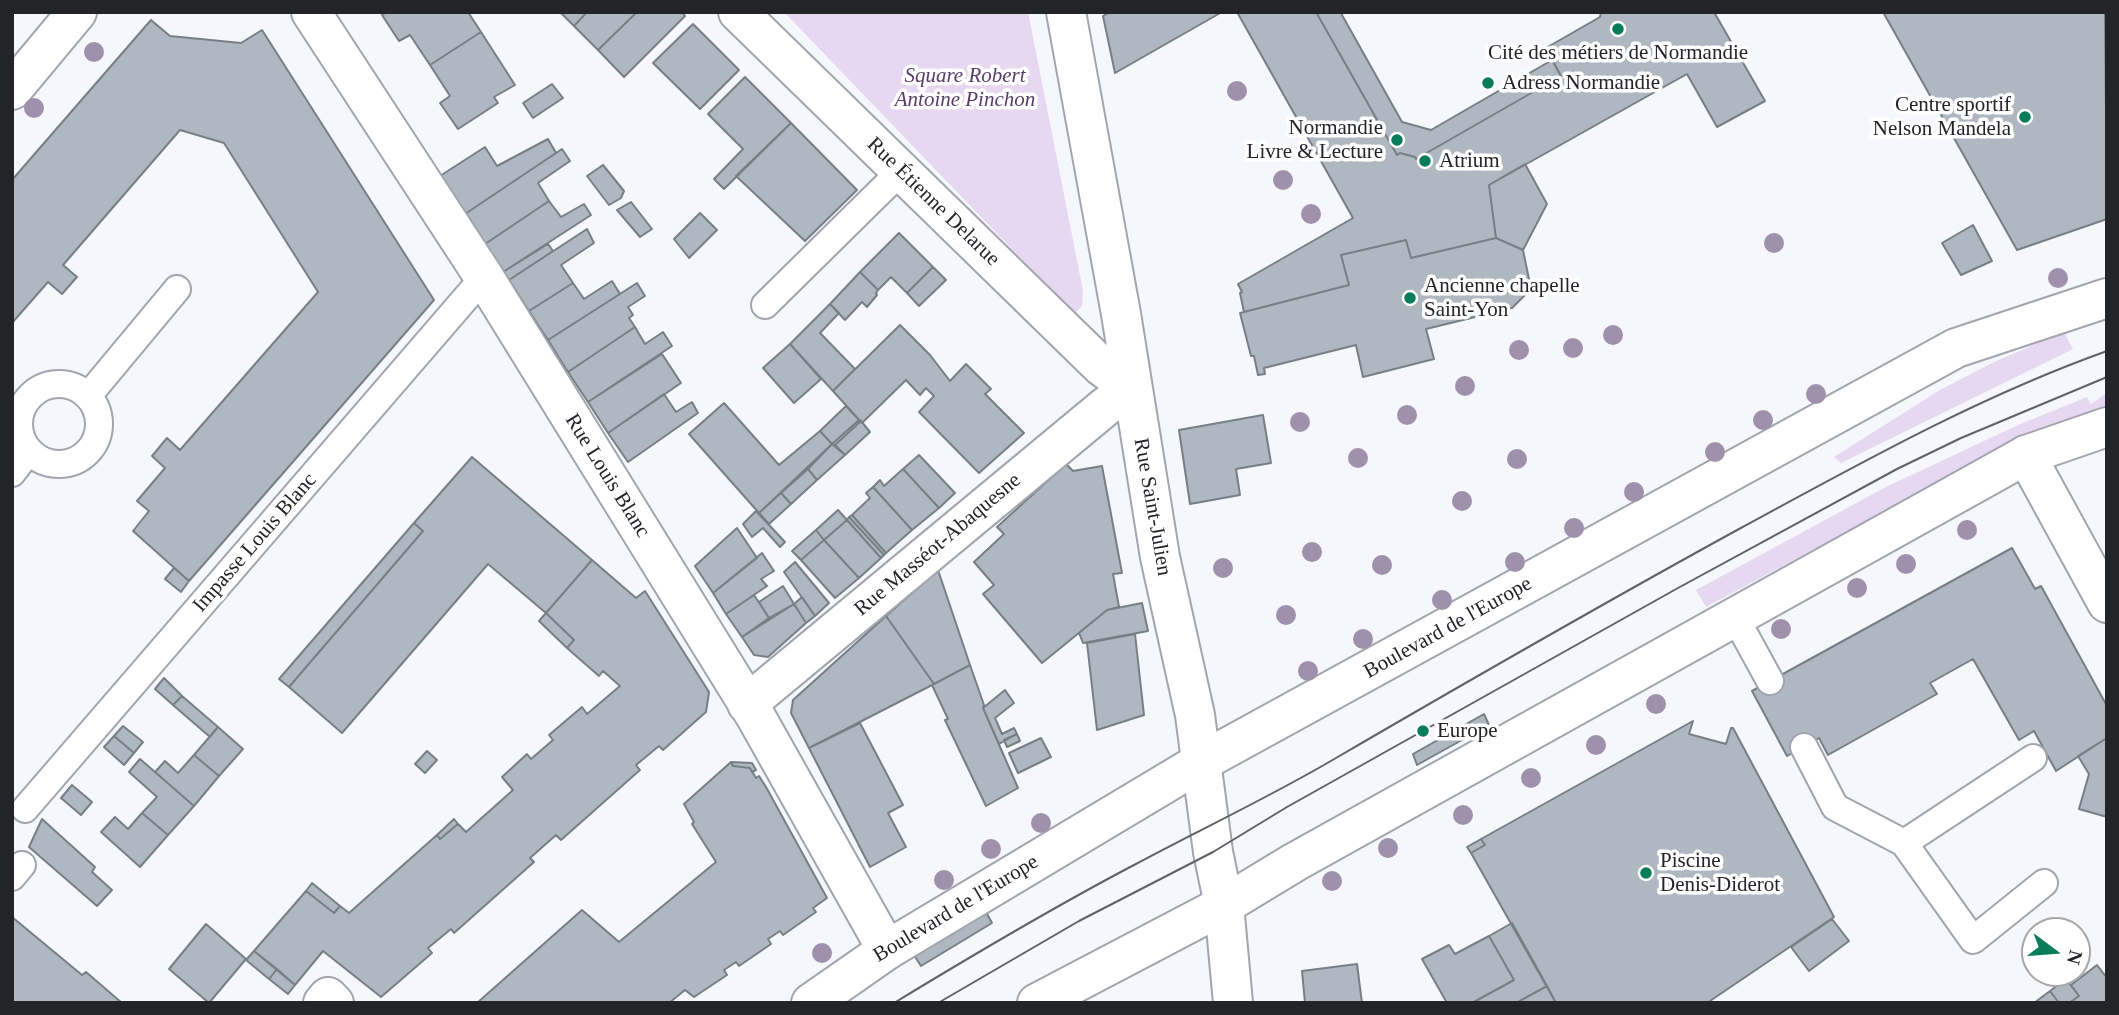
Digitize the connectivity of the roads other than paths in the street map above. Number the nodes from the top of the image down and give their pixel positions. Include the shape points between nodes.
1 (76, 12) edge
2 (311, 12) edge
3 (738, 12) edge
4 (1066, 12) edge
5 (12, 90) edge
6 (901, 171) junction
7 (484, 277) junction
8 (177, 289) dead end
9 (2107, 298) edge
10 (765, 305) dead end
11 (1131, 388) junction
12 (20, 394) edge
13 (88, 396) junction
14 (2107, 427) edge
15 (29, 451) junction
16 (2026, 455) junction
17 (12, 472) edge
18 (2107, 603) edge
19 (1735, 617) junction
20 (1770, 681) dead end
21 (747, 704) junction
22 (1804, 747) dead end
23 (2033, 758) dead end
24 (1201, 762) junction
25 (25, 809) dead end
26 (1903, 843) junction
27 (2044, 883) dead end
28 (1224, 905) junction
29 (887, 950) junction
30 (323, 1003) edge
31 (334, 1003) edge
32 (811, 1003) edge
33 (1037, 1003) edge
34 (1233, 1003) edge

1 - 5 street
2 - 7 street, Rue Louis Blanc
3 - 6 street, Rue Étienne Delarue
4 - 11 street, Rue Saint-Julien
6 - 10 lane
6 - 11 street, Rue Étienne Delarue via 1101,366
7 - 21 street, Rue Louis Blanc
7 - 25 lane, Impasse Louis Blanc
8 - 13 lane
9 - 24 street, Boulevard de l'Europe via 1956,348
11 - 21 street, Rue Masséot-Abaquesne
11 - 24 street, Rue Saint-Julien
12 - 13 lane via 63,384
12 - 15 lane via 19,426
13 - 15 lane via 99,418 94,443 86,453 64,464 39,459
14 - 16 street
15 - 17 lane
16 - 18 street
16 - 19 street
19 - 20 lane
19 - 28 street
21 - 29 street, Rue Louis Blanc
22 - 26 lane via 1835,807
23 - 26 lane
24 - 28 street, Rue Saint-Julien
24 - 29 street, Boulevard de l'Europe
26 - 27 lane via 1973,940
28 - 33 street
28 - 34 street, Rue Saint-Julien
29 - 32 street, Boulevard de l'Europe
30 - 31 street via 328,998

